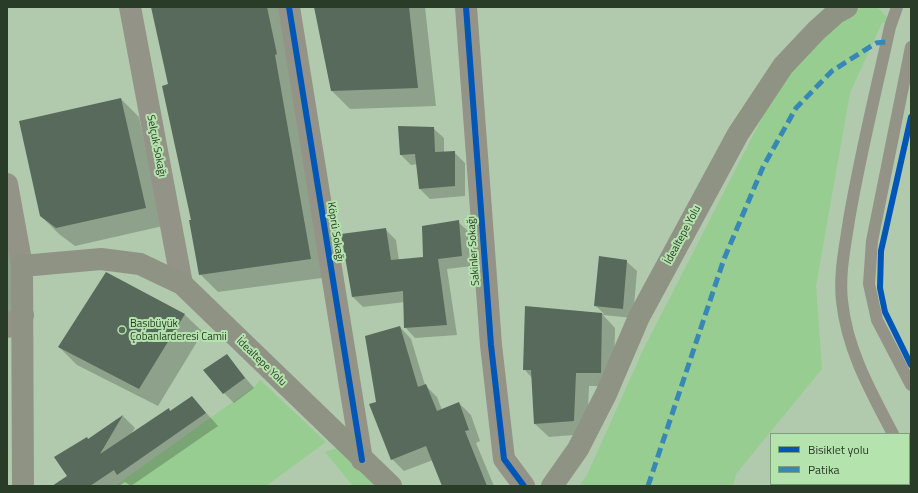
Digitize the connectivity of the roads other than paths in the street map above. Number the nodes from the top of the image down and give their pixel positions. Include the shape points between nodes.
1 (130, 7) edge
2 (289, 7) edge
3 (466, 7) edge
4 (847, 7) edge
5 (897, 7) edge
6 (911, 47) edge
7 (7, 184) edge
8 (22, 266) junction
9 (182, 284) junction
10 (15, 321) edge
11 (911, 385) edge
12 (892, 433) edge
13 (362, 460) junction
14 (23, 486) edge
15 (391, 486) edge
16 (524, 486) edge
17 (552, 486) edge

1 - 9 street, Selçuk Sokağı
2 - 13 street, Köprü Sokağı
3 - 16 street, Sakinler Sokağı via 491,345 504,459
4 - 17 main road, İdealtepe Yolu via 816,31 783,66 738,134 639,317 606,394 578,449
5 - 12 lane via 890,26 857,168 841,274 842,301 851,344 861,372
6 - 11 lane via 872,241 869,284 877,320
7 - 8 street
8 - 9 main road, İdealtepe Yolu via 101,259 140,264
8 - 10 main road
9 - 13 main road, İdealtepe Yolu
10 - 14 main road
13 - 15 main road, İdealtepe Yolu

